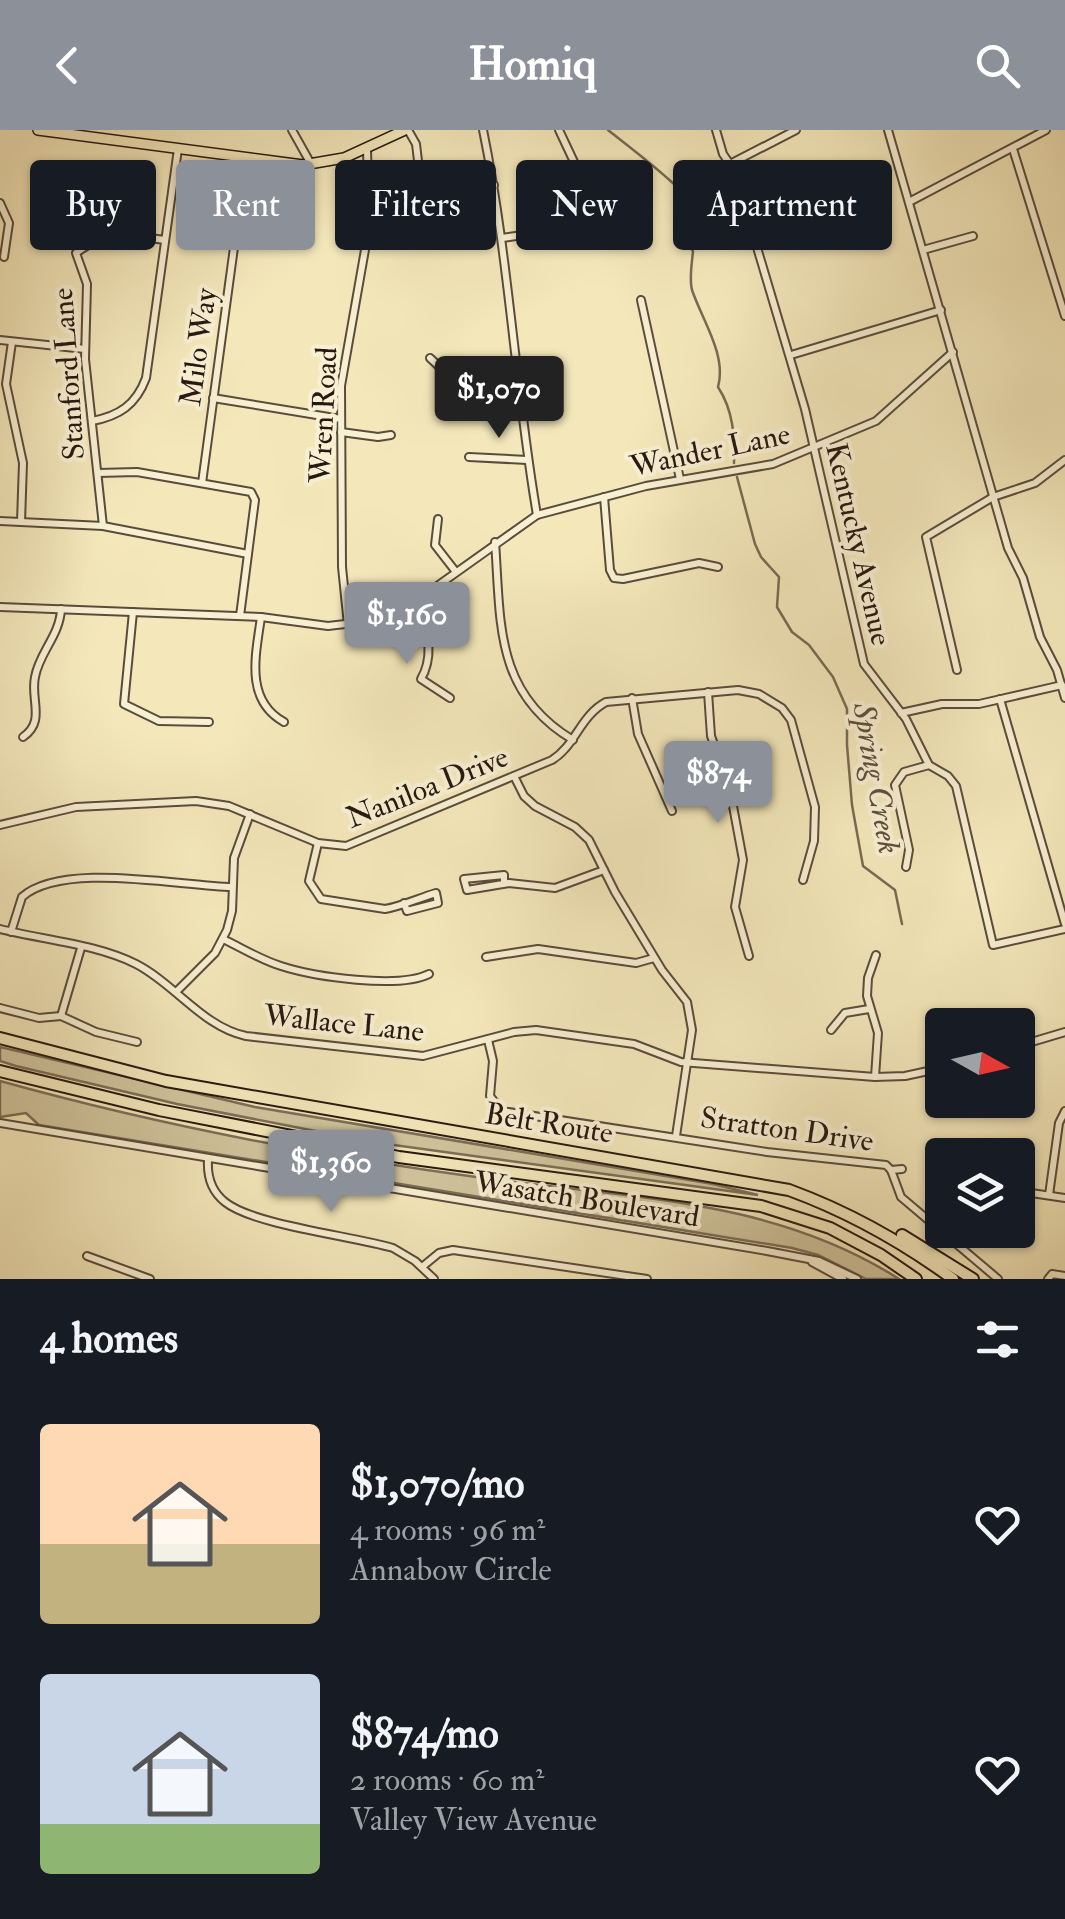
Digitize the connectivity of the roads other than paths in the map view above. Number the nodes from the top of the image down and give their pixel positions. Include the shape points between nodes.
1 (38, 130) edge
2 (292, 130) edge
3 (407, 130) edge
4 (483, 130) edge
5 (560, 130) edge
6 (716, 130) edge
7 (796, 130) edge
8 (888, 130) edge
9 (1046, 130) edge
10 (107, 135) edge
11 (367, 149) junction
12 (1013, 149) junction
13 (178, 150) junction
14 (246, 158) junction
15 (265, 160) edge
16 (309, 160) edge
17 (367, 160) edge
18 (419, 160) edge
19 (489, 160) edge
20 (573, 160) edge
21 (728, 160) edge
22 (738, 160) edge
23 (315, 164) edge
24 (496, 199) edge
25 (0, 202) edge
26 (909, 202) junction
27 (516, 236) edge
28 (973, 236) dead end
29 (502, 238) junction
30 (166, 240) junction
31 (365, 250) edge
32 (757, 250) edge
33 (923, 250) junction
34 (4, 257) dead end
35 (641, 300) dead end
36 (941, 310) junction
37 (1065, 316) edge
38 (0, 340) edge
39 (12, 342) junction
40 (85, 348) junction
41 (953, 352) junction
42 (790, 355) junction
43 (430, 358) dead end
44 (516, 368) junction
45 (213, 398) junction
46 (341, 419) junction
47 (92, 421) junction
48 (341, 432) junction
49 (391, 435) dead end
50 (814, 449) junction
51 (469, 457) dead end
52 (528, 460) junction
53 (1065, 460) edge
54 (98, 473) junction
55 (680, 479) junction
56 (202, 482) junction
57 (604, 497) junction
58 (993, 497) junction
59 (537, 515) junction
60 (438, 519) dead end
61 (0, 521) edge
62 (22, 522) junction
63 (104, 526) junction
64 (495, 542) junction
65 (248, 554) junction
66 (718, 567) dead end
67 (456, 572) junction
68 (419, 599) junction
69 (0, 607) edge
70 (60, 610) junction
71 (133, 612) junction
72 (240, 616) junction
73 (260, 617) junction
74 (348, 624) junction
75 (957, 670) dead end
76 (1063, 684) edge
77 (708, 692) junction
78 (450, 698) dead end
79 (632, 698) junction
80 (1065, 698) edge
81 (1000, 699) junction
82 (902, 713) junction
83 (209, 722) dead end
84 (284, 722) dead end
85 (23, 738) dead end
86 (573, 740) junction
87 (929, 765) junction
88 (514, 776) junction
89 (672, 810) dead end
90 (250, 814) junction
91 (0, 825) edge
92 (318, 843) junction
93 (906, 866) dead end
94 (604, 870) junction
95 (803, 880) dead end
96 (507, 883) junction
97 (232, 887) junction
98 (404, 903) junction
99 (1065, 927) edge
100 (0, 929) edge
101 (10, 932) junction
102 (223, 940) junction
103 (81, 948) junction
104 (876, 955) dead end
105 (748, 956) dead end
106 (486, 957) dead end
107 (654, 958) junction
108 (429, 974) dead end
109 (176, 992) junction
110 (0, 1008) edge
111 (869, 1009) junction
112 (61, 1016) junction
113 (830, 1030) dead end
114 (1065, 1032) edge
115 (0, 1038) edge
116 (488, 1040) junction
117 (1035, 1041) edge
118 (137, 1042) dead end
119 (686, 1062) junction
120 (0, 1072) edge
121 (925, 1072) edge
122 (875, 1076) junction
123 (1064, 1112) edge
124 (0, 1123) edge
125 (676, 1136) junction
126 (208, 1160) junction
127 (902, 1169) dead end
128 (891, 1170) junction
129 (1035, 1193) edge
130 (1049, 1195) junction
131 (1065, 1198) edge
132 (839, 1209) junction
133 (87, 1256) dead end
134 (422, 1267) junction
135 (1065, 1276) edge
136 (843, 1278) edge
137 (150, 1279) edge
138 (434, 1279) edge
139 (647, 1279) edge
140 (857, 1279) edge
141 (916, 1279) edge
142 (953, 1279) edge
143 (974, 1279) edge
144 (998, 1279) edge
145 (1048, 1279) edge

1 - 10 main road
2 - 16 street
3 - 11 main road
3 - 18 street
4 - 19 street
5 - 20 street
6 - 21 street, Kentucky Avenue
7 - 22 street
8 - 26 street
9 - 12 street
10 - 13 main road
11 - 17 street, Wren Road
11 - 23 main road
12 - 26 street
12 - 37 street
13 - 14 main road
13 - 30 street
14 - 15 main road
14 - 45 street, Milo Way
24 - 29 street
25 - 34 street via 9,223
26 - 33 street
27 - 29 street
28 - 33 street
29 - 44 street
30 - 40 street, Stanford Lane via 122,235 76,252 87,284
30 - 47 street via 142,388 121,412
31 - 46 street, Wren Road via 342,371
32 - 42 street, Kentucky Avenue
33 - 36 street
35 - 55 street
36 - 41 street
36 - 42 street
38 - 39 street
39 - 40 street
39 - 62 street via 6,386 23,463
40 - 47 street, Stanford Lane
41 - 50 street, Wander Lane via 884,416
41 - 58 street
42 - 50 street, Kentucky Avenue
43 - 44 street via 446,373
44 - 52 street
45 - 46 street
45 - 56 street, Milo Way
46 - 48 street, Wren Road
47 - 54 street, Stanford Lane
48 - 49 street
48 - 74 street, Wren Road
50 - 55 street, Wander Lane via 758,468
50 - 82 street, Kentucky Avenue via 862,657
51 - 52 street
52 - 59 street
53 - 58 street via 1035,483
54 - 56 street
54 - 63 street, Stanford Lane
55 - 57 street, Wander Lane
56 - 65 street via 253,494
57 - 59 street, Wander Lane
57 - 66 street via 614,578 700,562
58 - 75 street via 926,537
58 - 76 street via 1040,637
59 - 64 street, Wander Lane
60 - 67 street via 436,544
61 - 62 street
62 - 63 street
63 - 65 street
64 - 67 street, Wander Lane
64 - 86 street via 508,665 549,724
65 - 72 street
67 - 68 street, Wander Lane
68 - 74 street, Wander Lane
68 - 78 street via 430,654 421,679
69 - 70 street, Wander Lane
70 - 71 street, Wander Lane
70 - 85 street via 35,676 35,722
71 - 72 street, Wander Lane
71 - 83 street via 124,704 158,721
72 - 73 street, Wander Lane
73 - 74 street, Wander Lane
73 - 84 street via 255,681 266,707
76 - 80 street
76 - 81 street
77 - 79 street, Naniloa Drive
77 - 95 street, Naniloa Drive via 754,692 786,712 815,807
77 - 105 street via 712,740 730,790 742,860 736,907
79 - 86 street, Naniloa Drive via 595,708
79 - 89 street via 637,729
81 - 82 street
81 - 99 street
82 - 87 street, Kentucky Avenue
86 - 88 street, Naniloa Drive via 557,757
87 - 93 street via 904,772 895,785 909,850
87 - 99 street, Kentucky Avenue via 956,786 993,945
88 - 92 street, Naniloa Drive via 358,842
88 - 94 street via 524,796 586,836
90 - 91 street, Naniloa Drive via 209,802 121,803 63,808
90 - 92 street, Naniloa Drive
90 - 97 street via 235,852
92 - 98 street via 308,874 316,895 392,908
94 - 96 street via 554,888
94 - 107 street
96 - 96 street via 467,890 464,879 504,875
97 - 101 street via 124,878 43,885 22,897
97 - 102 street
98 - 98 street via 407,911 438,903 436,893
100 - 101 street, Wallace Lane
101 - 103 street, Wallace Lane
102 - 108 street via 292,969 394,983
102 - 109 street
103 - 109 street, Wallace Lane via 133,962
103 - 112 street
104 - 111 street
106 - 107 street via 542,949 636,963
107 - 119 street via 690,1011
109 - 116 street, Wallace Lane via 221,1027 246,1036 423,1056
110 - 112 street
111 - 113 street via 842,1014
111 - 122 street via 878,1037
112 - 118 street
114 - 117 street
115 - 132 highway, Belt Route via 166,1081 735,1179
116 - 119 street, Wallace Lane via 541,1031 638,1045
116 - 125 street, Stratton Drive via 493,1104 510,1113
119 - 122 street, Wallace Lane
119 - 125 street
120 - 141 highway, Belt Route via 398,1157 761,1206 830,1228
121 - 122 street, Wallace Lane
123 - 130 street
124 - 126 street, Wasatch Boulevard
125 - 128 street, Stratton Drive
126 - 134 street via 212,1188 237,1210 393,1248
126 - 136 street, Wasatch Boulevard via 747,1248 811,1261
127 - 128 street, Stratton Drive
128 - 144 street, Stratton Drive via 902,1197
129 - 130 street
130 - 131 street
132 - 142 highway, Belt Route
132 - 143 highway via 898,1233
133 - 137 street
134 - 138 street
134 - 139 street via 454,1250
135 - 145 street
136 - 140 street, Wasatch Boulevard

